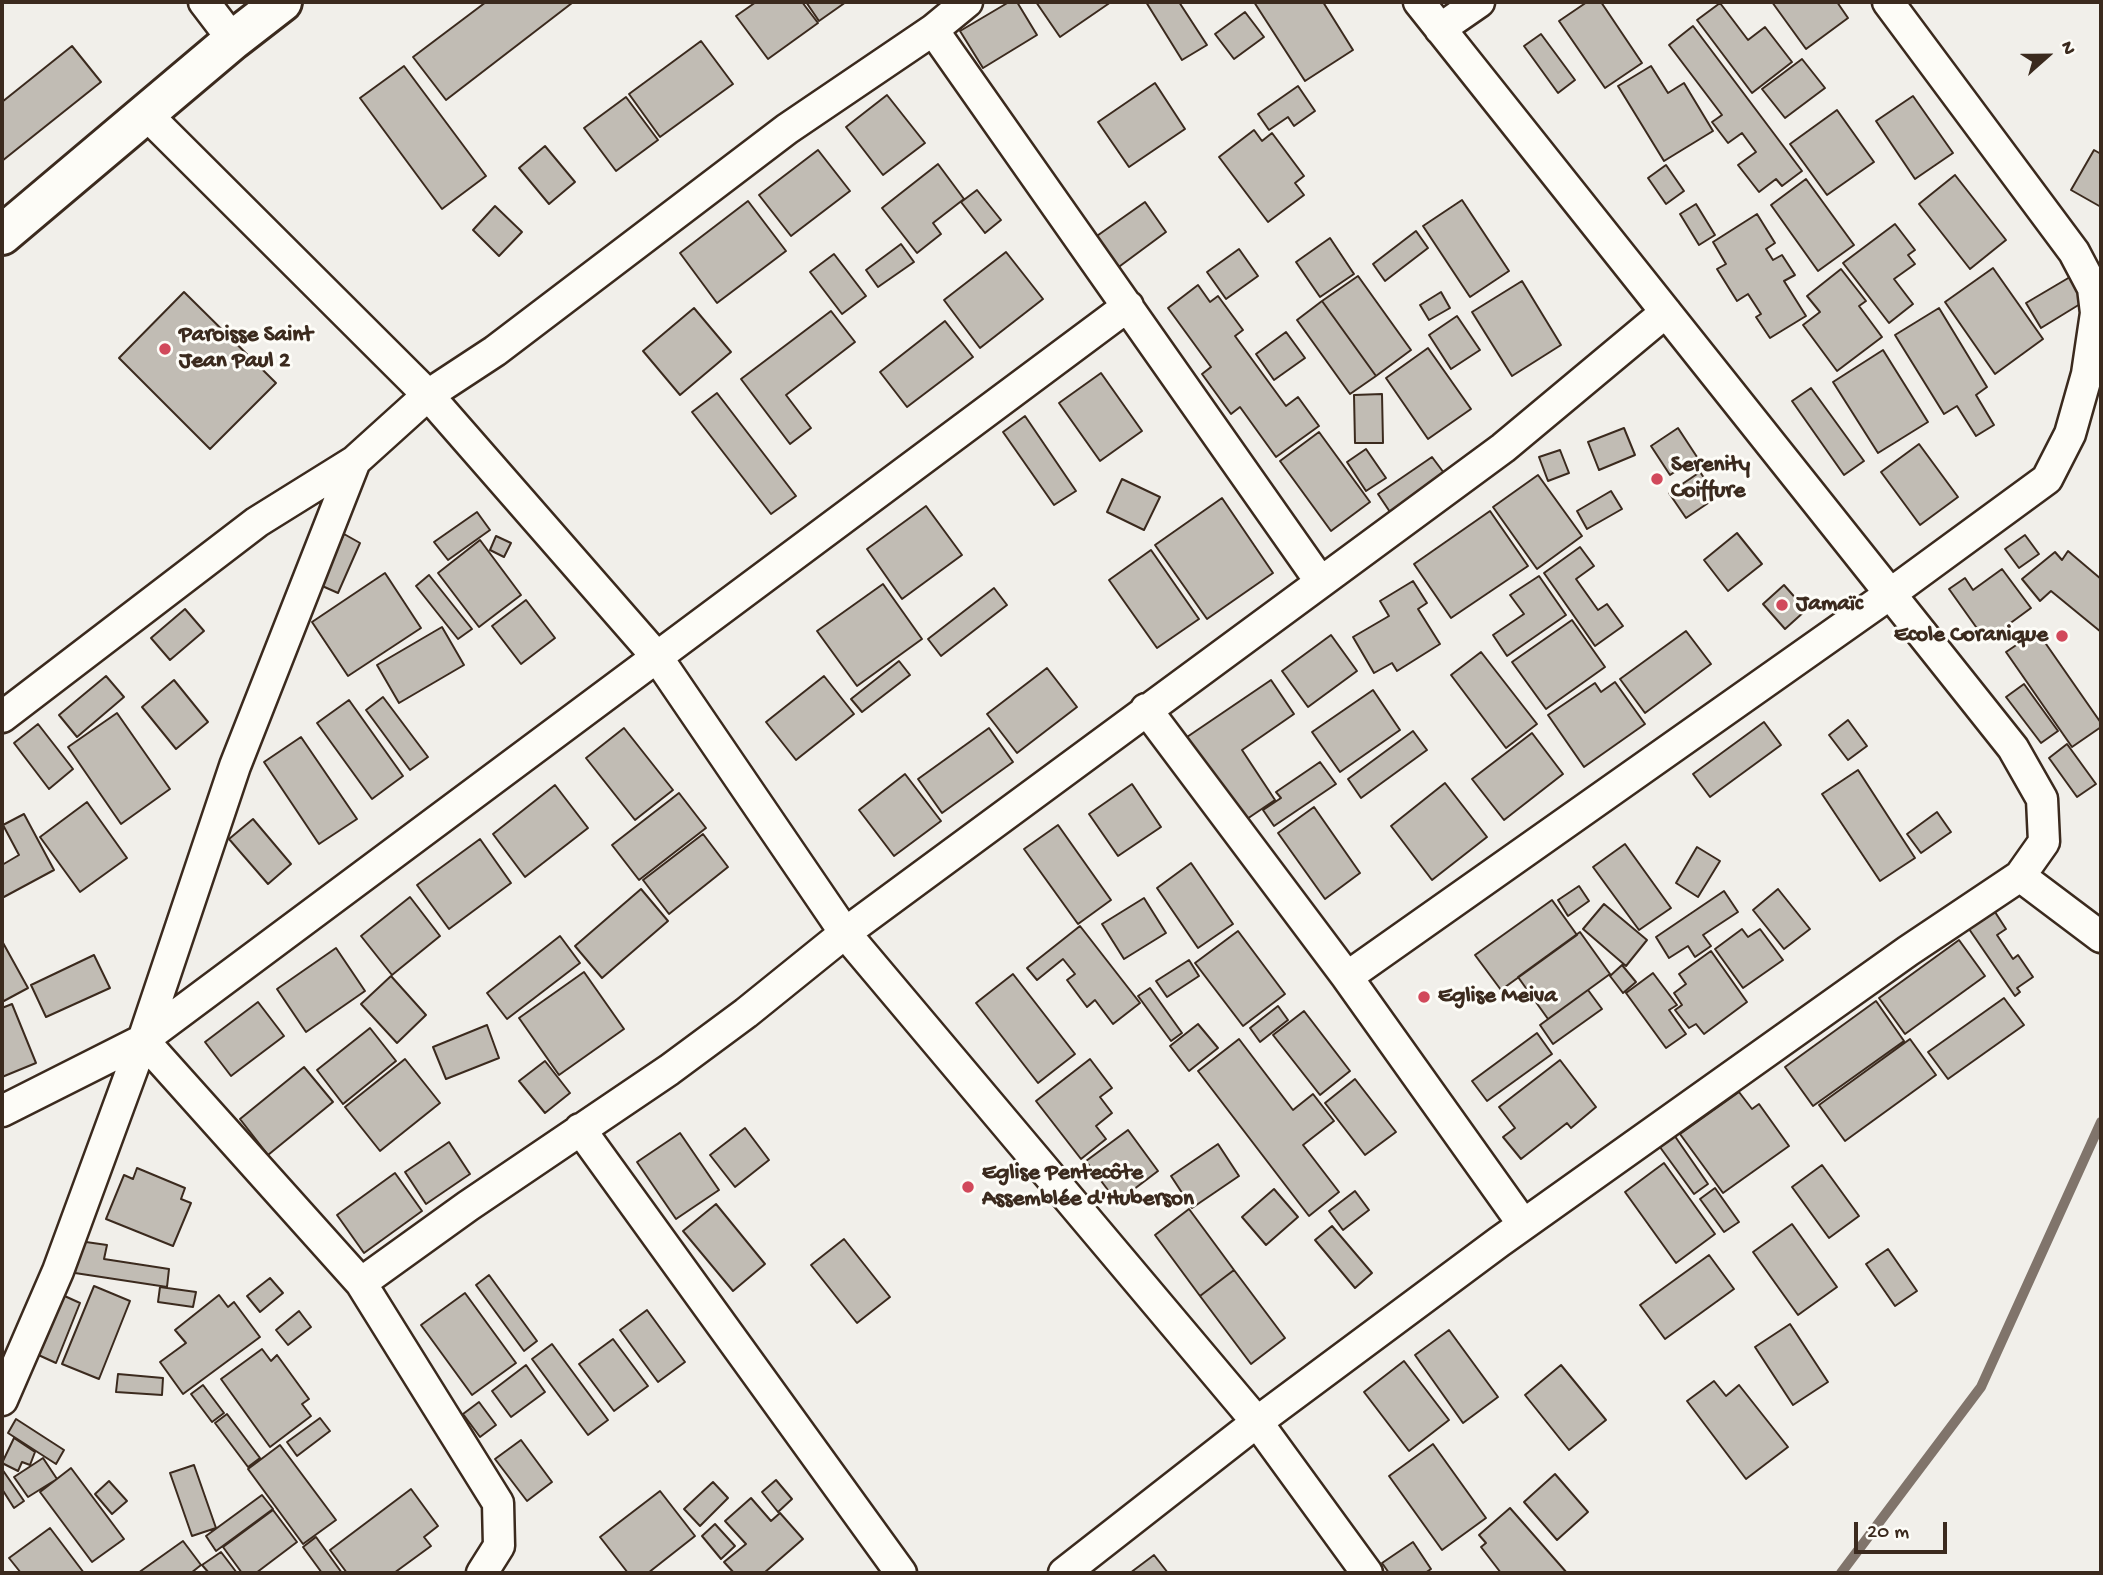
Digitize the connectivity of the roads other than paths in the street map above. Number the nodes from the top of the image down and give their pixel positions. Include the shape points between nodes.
1 (204, 2) edge
2 (282, 2) edge
3 (967, 2) edge
4 (1419, 2) edge
5 (1479, 2) edge
6 (1888, 2) edge
7 (1440, 29) junction
8 (933, 30) junction
9 (233, 40) junction
10 (146, 114) junction
11 (2, 235) edge
12 (2074, 252) junction
13 (2101, 277) edge
14 (1128, 306) junction
15 (1666, 312) junction
16 (428, 396) junction
17 (2090, 397) edge
18 (355, 461) junction
19 (1320, 581) junction
20 (1890, 594) junction
21 (657, 657) junction
22 (1146, 709) junction
23 (2, 717) edge
24 (2020, 876) junction
25 (845, 933) junction
26 (2101, 937) edge
27 (1347, 977) junction
28 (143, 1040) junction
29 (2, 1111) edge
30 (580, 1129) junction
31 (1523, 1224) junction
32 (361, 1283) junction
33 (2, 1400) edge
34 (1257, 1422) junction
35 (482, 1573) edge
36 (901, 1573) edge
37 (1064, 1573) edge
38 (1367, 1573) edge

1 - 9 street
2 - 9 street
3 - 8 street
4 - 7 street
5 - 7 street
6 - 12 street
7 - 15 street
8 - 14 street
8 - 16 street via 787,129 495,352
9 - 10 street
10 - 11 street
10 - 16 street
12 - 13 street
12 - 17 street via 2093,288 2096,313 2087,374
14 - 19 street
14 - 21 street
15 - 19 street via 1503,448
15 - 20 street
16 - 18 street
16 - 21 street
17 - 20 street via 2047,479
18 - 23 street via 257,523
18 - 28 street via 235,766
19 - 22 street
20 - 24 street via 2013,748 2042,799 2044,842
20 - 27 street
21 - 25 street
21 - 28 street
22 - 25 street
22 - 27 street
24 - 26 street
24 - 31 street
25 - 30 street via 747,1013
25 - 34 street
27 - 31 street
28 - 29 street
28 - 32 street
28 - 33 street via 58,1271
30 - 32 street
30 - 36 street
31 - 34 street
32 - 35 street via 498,1503 499,1546
34 - 37 street
34 - 38 street

